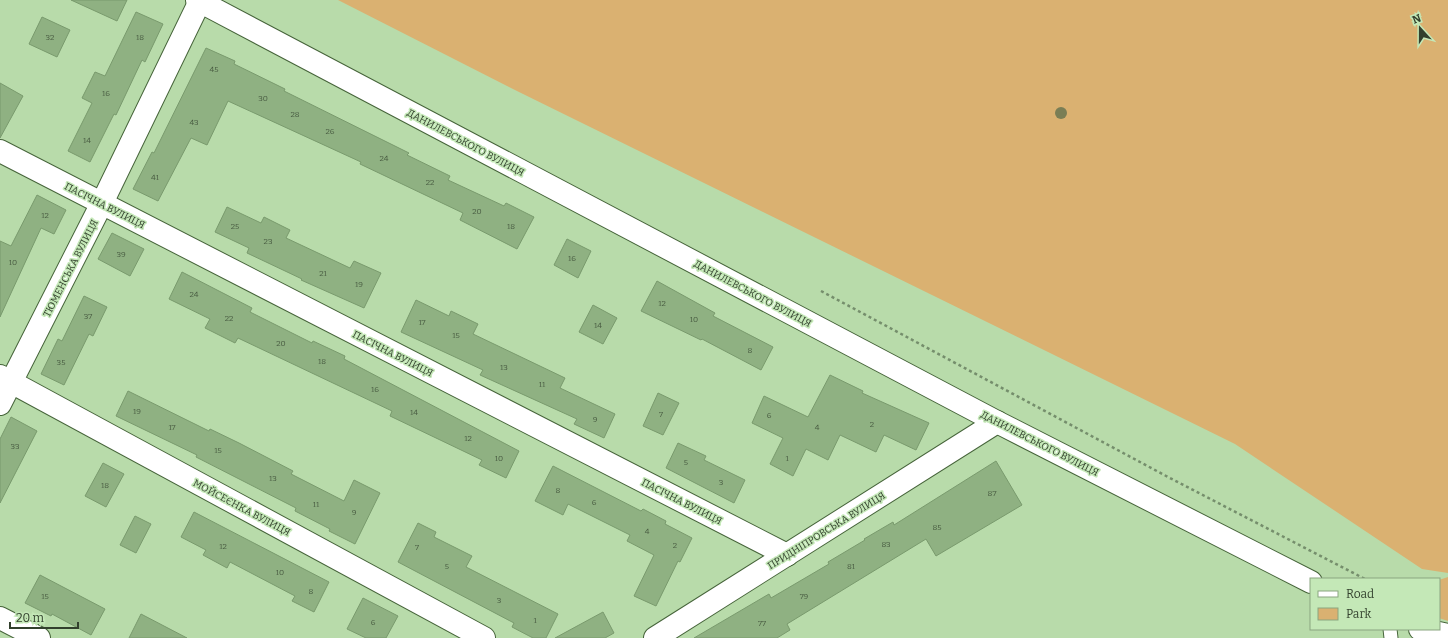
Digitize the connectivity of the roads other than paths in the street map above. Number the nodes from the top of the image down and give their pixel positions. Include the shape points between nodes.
1 (199, 1) edge
2 (0, 151) edge
3 (102, 204) junction
4 (6, 380) edge
5 (0, 404) edge
6 (998, 422) junction
7 (787, 555) junction
8 (1310, 581) edge
9 (0, 618) edge
10 (1405, 630) edge
11 (1425, 630) edge
12 (1448, 635) edge
13 (39, 638) edge
14 (484, 638) edge
15 (655, 638) edge
16 (1419, 638) edge

1 - 3 street, ТЮМЕНСЬКА ВУЛИЦЯ
1 - 6 street, ДАНИЛЕВСЬКОГО ВУЛИЦЯ
2 - 3 street, ПАСІЧНА ВУЛИЦЯ
3 - 4 street, ТЮМЕНСЬКА ВУЛИЦЯ
3 - 7 street, ПАСІЧНА ВУЛИЦЯ
4 - 5 street, ТЮМЕНСЬКА ВУЛИЦЯ
4 - 14 street, МОЙСЕЄНКА ВУЛИЦЯ
6 - 7 street, ПРИДНІПРОВСЬКА ВУЛИЦЯ
6 - 8 street, ДАНИЛЕВСЬКОГО ВУЛИЦЯ
7 - 15 street, ПРИДНІПРОВСЬКА ВУЛИЦЯ
9 - 13 street
10 - 16 street
11 - 12 street

